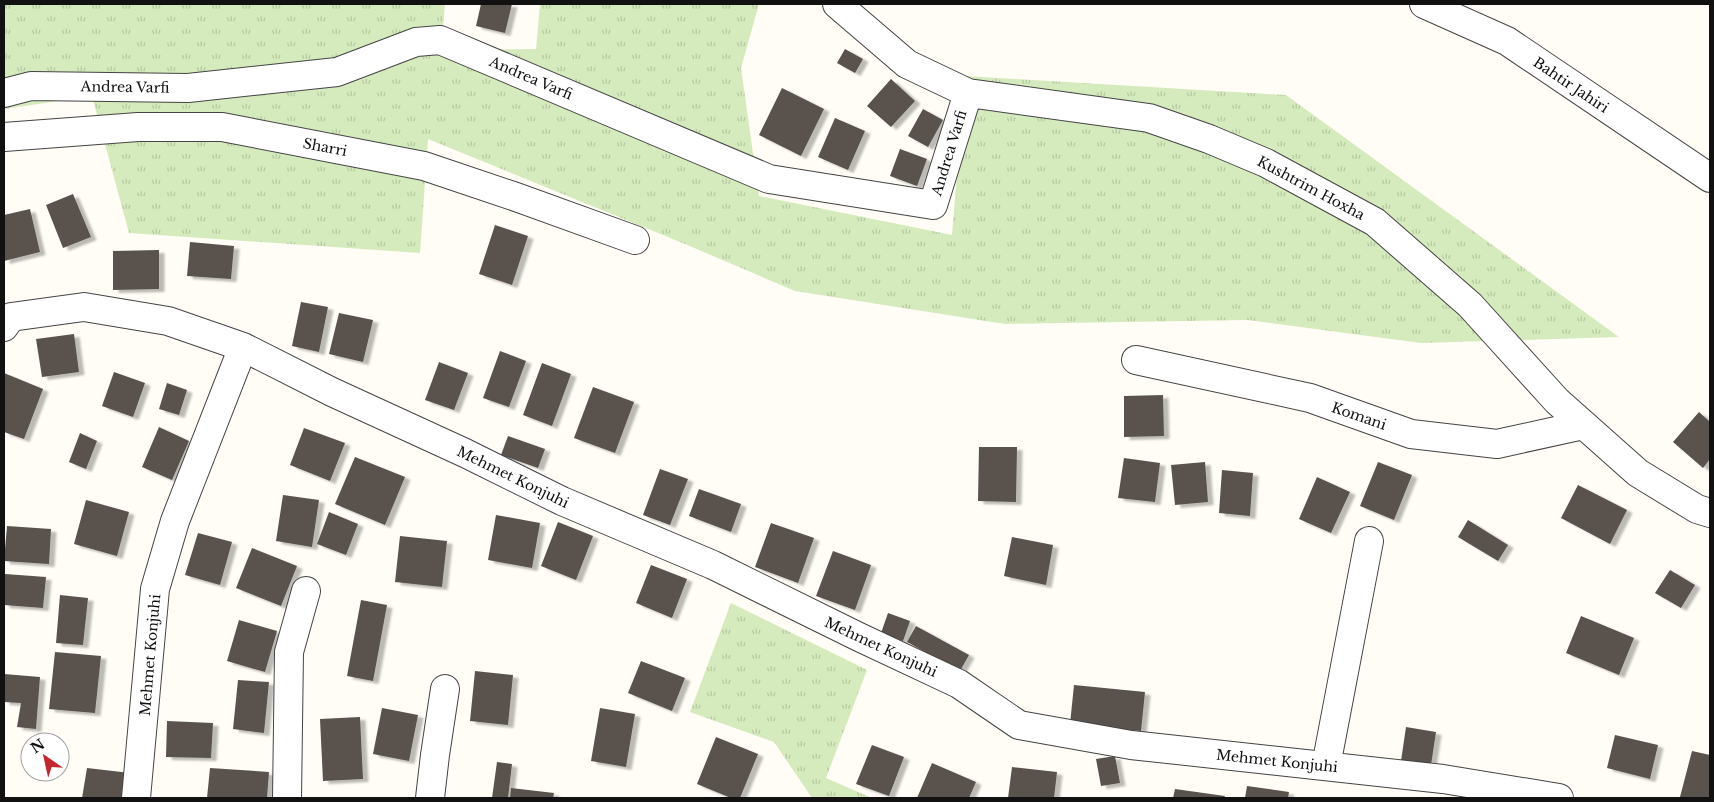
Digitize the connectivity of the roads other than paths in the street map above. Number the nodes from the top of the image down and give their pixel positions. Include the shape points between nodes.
1 (837, 4) edge
2 (1424, 4) edge
3 (4, 93) edge
4 (968, 93) junction
5 (4, 137) edge
6 (1710, 178) edge
7 (635, 240) dead end
8 (8, 322) edge
9 (243, 347) junction
10 (1136, 360) dead end
11 (1583, 425) junction
12 (1710, 513) edge
13 (1369, 541) dead end
14 (306, 591) dead end
15 (445, 689) dead end
16 (1326, 766) junction
17 (136, 798) edge
18 (287, 798) edge
19 (430, 798) edge
20 (1559, 798) edge

1 - 4 street, Kushtrim Hoxha via 907,64
2 - 6 street, Bahtir Jahiri via 1507,41
3 - 4 street, Andrea Varfi via 31,86 188,88 337,72 416,42 440,40 770,179 933,205
4 - 11 street, Kushtrim Hoxha via 1149,118 1266,163 1375,222 1470,305
5 - 7 street, Sharri via 138,127 222,128 424,166
8 - 9 street, Mehmet Konjuhi via 84,307 168,321
9 - 16 street, Mehmet Konjuhi via 562,501 713,565 959,684 1019,725 1131,745
9 - 17 street, Mehmet Konjuhi via 175,521 155,589
10 - 11 street, Komani via 1310,398 1411,434 1497,444
11 - 12 street, Kushtrim Hoxha via 1638,473 1697,509
13 - 16 street
14 - 18 street via 289,652
15 - 19 street
16 - 20 street, Mehmet Konjuhi via 1443,779

